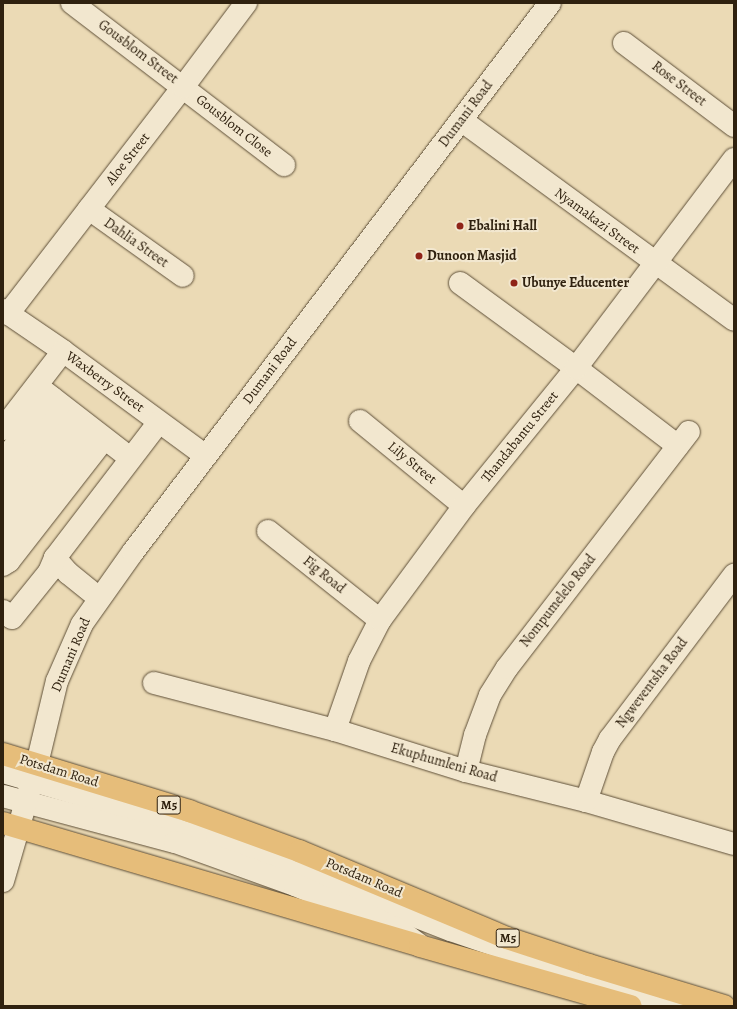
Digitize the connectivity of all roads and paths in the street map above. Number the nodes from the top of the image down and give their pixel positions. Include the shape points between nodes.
1 (74, 3) edge
2 (246, 3) edge
3 (550, 3) edge
4 (624, 42) dead end
5 (184, 87) junction
6 (461, 120) junction
7 (734, 126) edge
8 (734, 159) edge
9 (284, 165) dead end
10 (89, 209) junction
11 (655, 263) junction
12 (184, 276) dead end
13 (460, 283) dead end
14 (5, 312) edge
15 (734, 320) edge
16 (64, 351) junction
17 (576, 368) junction
18 (71, 413) junction
19 (360, 421) dead end
20 (159, 422) junction
21 (3, 429) edge
22 (206, 456) junction
23 (130, 458) junction
24 (3, 461) edge
25 (3, 489) edge
26 (464, 506) junction
27 (3, 518) edge
28 (268, 531) dead end
29 (3, 544) edge
30 (55, 558) junction
31 (3, 565) edge
32 (734, 575) edge
33 (99, 598) junction
34 (3, 611) edge
35 (380, 620) junction
36 (154, 683) dead end
37 (336, 730) junction
38 (3, 754) edge
39 (466, 771) junction
40 (3, 772) edge
41 (34, 773) junction
42 (3, 796) edge
43 (586, 801) junction
44 (26, 802) junction
45 (11, 826) edge
46 (734, 844) edge
47 (3, 881) edge
48 (420, 946) junction
49 (631, 1006) edge
50 (682, 1006) edge
51 (724, 1006) edge

1 - 5 street, Gousblom Street
2 - 5 street, Aloe Street
3 - 6 street, Dumani Road
4 - 7 street, Rose Street
5 - 9 street, Gousblom Close
5 - 10 street, Aloe Street
6 - 11 street, Nyamakazi Street
6 - 22 street, Dumani Road
8 - 11 street, Thandabantu Street
10 - 12 street, Dahlia Street
10 - 14 street, Aloe Street
11 - 15 street, Nyamakazi Street
11 - 17 street, Thandabantu Street
13 - 17 street, Nompumelelo Road
14 - 16 street, Waxberry Street
16 - 18 street
16 - 20 street, Waxberry Street
17 - 26 street, Thandabantu Street
17 - 39 street, Nompumelelo Road via 683,439 507,668 490,696 475,735
18 - 21 street
18 - 23 street
18 - 24 street
18 - 25 street
18 - 27 street
18 - 29 street
18 - 31 street via 9,561
19 - 26 street, Lily Street
20 - 22 street, Waxberry Street
20 - 23 street
22 - 33 street, Dumani Road
23 - 30 street
26 - 35 street, Thandabantu Street
28 - 35 street, Fig Road
30 - 33 street via 68,573
30 - 34 street via 49,572 12,618
32 - 43 street, Ngweventsha Road via 610,739
33 - 41 street, Dumani Road via 82,624 57,681
35 - 37 street, Thandabantu Street via 359,661
36 - 37 street, Ekuphumleni Road
37 - 39 street, Ekuphumleni Road
38 - 41 main road, Potsdam Road / M5
39 - 43 street, Ekuphumleni Road
40 - 41 street
41 - 44 street, Dumani Road
41 - 50 street via 218,839 451,930 605,984
41 - 51 main road, Potsdam Road / M5 via 189,811 300,851 507,938
42 - 44 street
43 - 46 street, Ekuphumleni Road
44 - 45 street, Dumani Road
44 - 48 street via 175,842 296,885 395,928
45 - 47 street, Dumani Road
45 - 48 main road, M5
48 - 49 main road, M5

